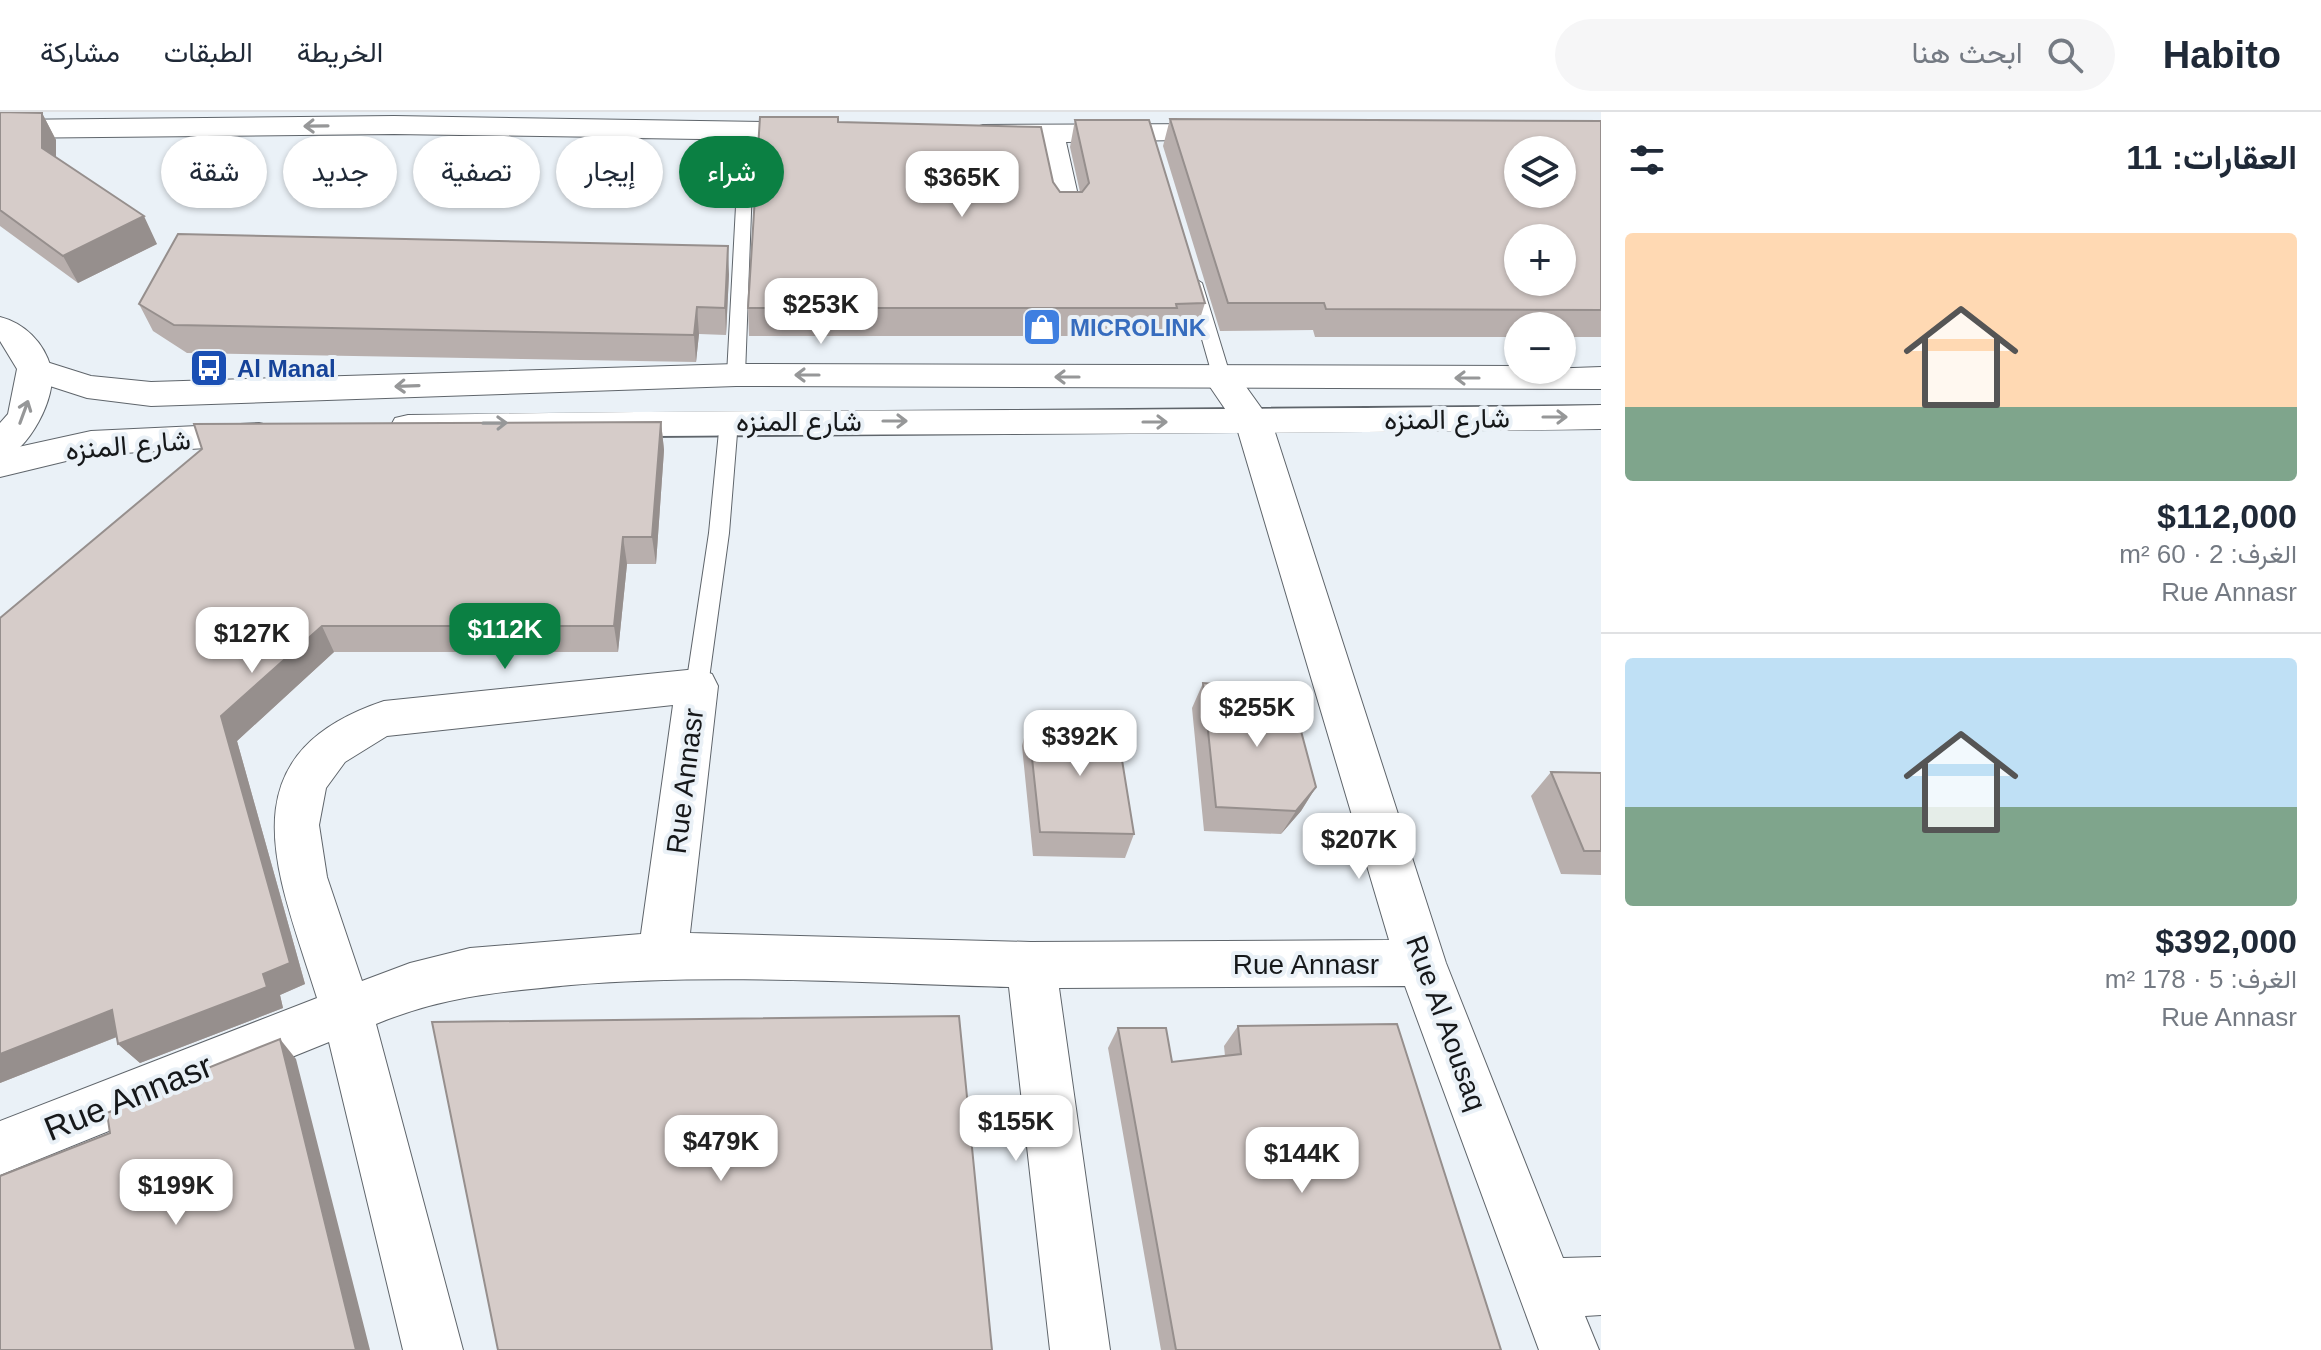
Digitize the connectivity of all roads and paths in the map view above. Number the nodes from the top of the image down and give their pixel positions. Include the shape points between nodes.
1 (396, 119) edge
2 (0, 129) edge
3 (623, 131) junction
4 (747, 131) junction
5 (1139, 131) edge
6 (853, 132) edge
7 (1258, 133) edge
8 (959, 134) edge
9 (1050, 135) junction
10 (622, 136) edge
11 (1066, 209) edge
12 (1190, 270) edge
13 (0, 327) edge
14 (34, 369) junction
15 (736, 375) junction
16 (1222, 378) junction
17 (1601, 378) edge
18 (1601, 417) edge
19 (729, 421) junction
20 (1254, 423) junction
21 (376, 428) edge
22 (297, 432) edge
23 (0, 448) edge
24 (0, 464) edge
25 (697, 686) junction
26 (663, 955) junction
27 (1421, 963) junction
28 (1031, 965) junction
29 (346, 1011) junction
30 (0, 1148) edge
31 (1574, 1287) edge
32 (433, 1350) edge
33 (1080, 1350) edge
34 (1569, 1350) edge

1 -> 2 street
1 - 3 street
3 - 4 street
3 - 10 street
4 - 6 street
4 - 15 lane
5 - 7 street
5 - 9 street
8 - 9 street
9 - 11 street
12 - 16 lane
13 - 14 street via 16,336
15 -> 14 street, شارع المنزه via 151,394 87,387
23 -> 14 street via 25,417
16 -> 15 street, شارع المنزه
17 -> 16 street, شارع المنزه
16 - 20 street, Rue Al Aousaq
20 -> 18 street, شارع المنزه
19 -> 20 street, شارع المنزه
21 -> 19 street, شارع المنزه
19 - 25 lane
20 - 27 street, Rue Al Aousaq
22 - 24 street, شارع المنزه via 91,443
25 - 26 street, Rue Annasr
25 - 29 street, Rue Annasr via 410,715 384,719 337,739 308,780 295,827
26 - 28 street, Rue Annasr
26 - 29 street, Rue Annasr via 437,977
27 - 28 street, Rue Annasr
27 - 31 street, Rue Al Aousaq
28 - 33 street
29 - 30 street, Rue Annasr
29 - 32 street, Rue Annasr
31 - 34 street, Rue Al Aousaq

